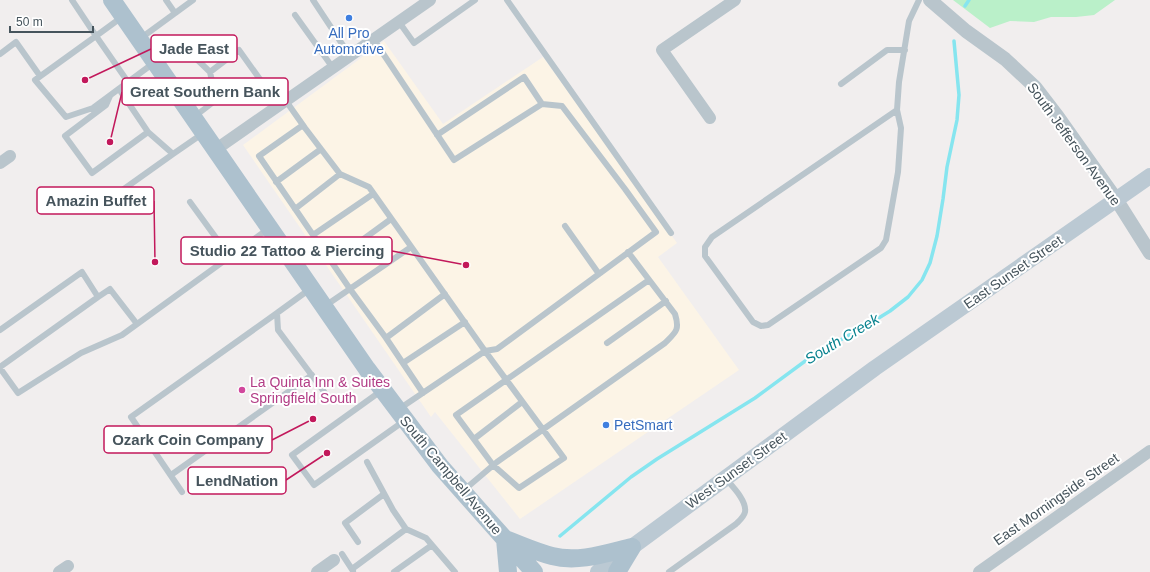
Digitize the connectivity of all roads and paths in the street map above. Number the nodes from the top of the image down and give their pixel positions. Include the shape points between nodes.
1 (72, 0) edge
2 (112, 0) edge
3 (166, 0) edge
4 (193, 0) edge
5 (313, 0) edge
6 (430, 0) edge
7 (475, 0) edge
8 (507, 0) edge
9 (735, 0) edge
10 (919, 0) edge
11 (930, 0) edge
12 (175, 13) junction
13 (295, 14) dead end
14 (123, 16) junction
15 (399, 22) junction
16 (96, 36) junction
17 (139, 40) junction
18 (374, 40) junction
19 (904, 50) junction
20 (0, 54) edge
21 (350, 56) junction
22 (155, 62) junction
23 (333, 68) junction
24 (210, 72) junction
25 (40, 76) junction
26 (128, 82) junction
27 (841, 84) dead end
28 (119, 89) junction
29 (110, 96) junction
30 (282, 103) junction
31 (542, 104) junction
32 (897, 110) junction
33 (193, 118) junction
34 (710, 118) dead end
35 (303, 125) junction
36 (148, 132) junction
37 (204, 134) junction
38 (437, 135) junction
39 (321, 149) junction
40 (215, 150) junction
41 (173, 154) junction
42 (617, 155) junction
43 (10, 156) dead end
44 (0, 163) edge
45 (606, 163) junction
46 (340, 174) junction
47 (1150, 176) edge
48 (276, 182) junction
49 (373, 194) junction
50 (1116, 199) junction
51 (190, 202) dead end
52 (100, 206) dead end
53 (295, 209) junction
54 (391, 219) junction
55 (565, 226) dead end
56 (269, 228) junction
57 (671, 233) dead end
58 (313, 235) junction
59 (411, 246) junction
60 (628, 252) junction
61 (1150, 253) edge
62 (230, 256) junction
63 (332, 262) junction
64 (599, 274) junction
65 (649, 280) junction
66 (311, 289) junction
67 (350, 289) junction
68 (445, 294) junction
69 (98, 297) junction
70 (666, 301) junction
71 (324, 307) junction
72 (277, 312) junction
73 (465, 322) junction
74 (137, 324) junction
75 (0, 330) edge
76 (386, 338) junction
77 (607, 343) dead end
78 (485, 351) junction
79 (403, 363) junction
80 (0, 368) edge
81 (875, 368) joint
82 (312, 376) junction
83 (506, 380) junction
84 (383, 390) junction
85 (325, 392) dead end
86 (423, 393) junction
87 (522, 402) junction
88 (402, 415) junction
89 (543, 430) junction
90 (474, 439) junction
91 (1150, 452) edge
92 (367, 462) dead end
93 (494, 465) junction
94 (171, 475) junction
95 (726, 478) junction
96 (462, 491) junction
97 (182, 492) dead end
98 (384, 494) junction
99 (406, 529) junction
100 (505, 539) junction
101 (358, 542) dead end
102 (432, 545) junction
103 (632, 547) junction
104 (338, 557) joint
105 (679, 569) edge
106 (352, 571) edge
107 (317, 572) edge
108 (394, 572) edge
109 (455, 572) edge
110 (508, 572) edge
111 (534, 572) edge
112 (598, 572) edge
113 (617, 572) edge
114 (669, 572) edge
115 (979, 572) edge

1 - 16 lane
2 - 14 main road, South Campbell Avenue
3 - 12 lane
4 - 12 lane
5 - 21 lane
6 - 15 street
7 - 15 lane via 414,43
8 - 42 lane
9 - 34 street via 662,50
10 - 19 lane via 909,20
11 - 50 street, South Jefferson Avenue via 966,31 1005,59 1035,87
12 - 17 lane
13 - 23 lane
14 - 16 lane
14 - 17 main road, South Campbell Avenue
15 - 18 street
16 - 25 lane
16 - 26 lane
17 - 22 main road, South Campbell Avenue
18 - 21 street
18 - 38 lane
19 - 27 lane via 887,50
19 - 32 lane
20 - 25 lane via 16,42
21 - 23 street
22 - 24 lane via 182,44
22 - 26 lane
22 - 33 main road, South Campbell Avenue
23 - 30 street
24 - 30 lane via 239,50
24 - 33 lane via 216,100
25 - 29 lane via 35,80 66,117 94,108
26 - 28 lane
28 - 29 lane
28 - 36 lane
29 - 36 lane via 106,105 65,136 92,173
30 - 35 lane
30 - 40 street
31 - 38 lane via 454,160
31 - 38 lane via 524,77
31 - 45 lane via 562,106
32 - 32 lane via 901,128 898,172 886,240 880,248 768,325 761,326 753,322 705,256 705,247 712,237
33 - 37 main road, South Campbell Avenue
35 - 39 lane
35 - 48 lane via 259,156
36 - 41 lane
37 - 40 main road, South Campbell Avenue
37 - 41 lane
39 - 46 lane
39 - 48 lane
40 - 56 main road, South Campbell Avenue
41 - 52 lane
42 - 45 lane
42 - 57 lane
43 - 44 street
45 - 60 lane via 656,232
46 - 49 lane via 369,187
46 - 53 lane
47 - 50 main road, East Sunset Street
48 - 53 lane
49 - 54 lane
49 - 58 lane
50 - 61 street, South Jefferson Avenue
50 - 81 main road, East Sunset Street
51 - 62 lane
53 - 58 lane
54 - 59 lane
54 - 63 lane
55 - 64 lane
56 - 62 lane
56 - 66 main road, South Campbell Avenue
58 - 63 lane
59 - 67 lane
59 - 68 lane
60 - 64 lane
60 - 65 lane
62 - 74 lane
63 - 67 lane
64 - 78 lane via 497,349
65 - 70 lane
65 - 83 lane
66 - 71 main road, South Campbell Avenue
66 - 72 lane
67 - 71 lane
67 - 76 lane
68 - 73 lane
68 - 76 lane
69 - 74 lane via 110,289
69 - 75 lane via 82,272
69 - 80 lane
70 - 77 lane
70 - 89 lane via 675,314 677,332
71 - 84 main road, South Campbell Avenue
72 - 82 lane via 278,330
72 - 94 lane via 131,418
73 - 78 lane
73 - 79 lane
74 - 80 lane via 122,335 81,353 18,393
76 - 79 lane
78 - 83 lane
78 - 86 lane
79 - 86 lane
81 - 95 main road, West Sunset Street
82 - 85 lane
82 - 94 lane
83 - 87 lane
83 - 90 lane via 456,415
84 - 88 main road, South Campbell Avenue
84 - 88 lane via 292,455 314,485
86 - 88 lane
87 - 89 lane
87 - 90 lane
88 - 96 main road, South Campbell Avenue
89 - 93 lane
89 - 93 lane via 564,458 519,488
90 - 93 lane
91 - 115 street, East Morningside Street
92 - 98 lane
93 - 96 lane
94 - 97 lane
95 - 103 main road, West Sunset Street
95 - 105 lane via 742,499 745,512 742,518
96 - 100 main road, South Campbell Avenue
98 - 99 lane
98 - 101 lane via 345,523
99 - 102 lane via 426,538
99 - 106 lane
100 - 103 main road via 569,559
100 - 110 main road
100 - 111 main road, South Campbell Avenue
102 - 108 lane
102 - 109 lane
103 - 112 main road, West Sunset Street
103 - 113 main road
104 - 106 lane
104 - 107 street
105 - 114 lane

